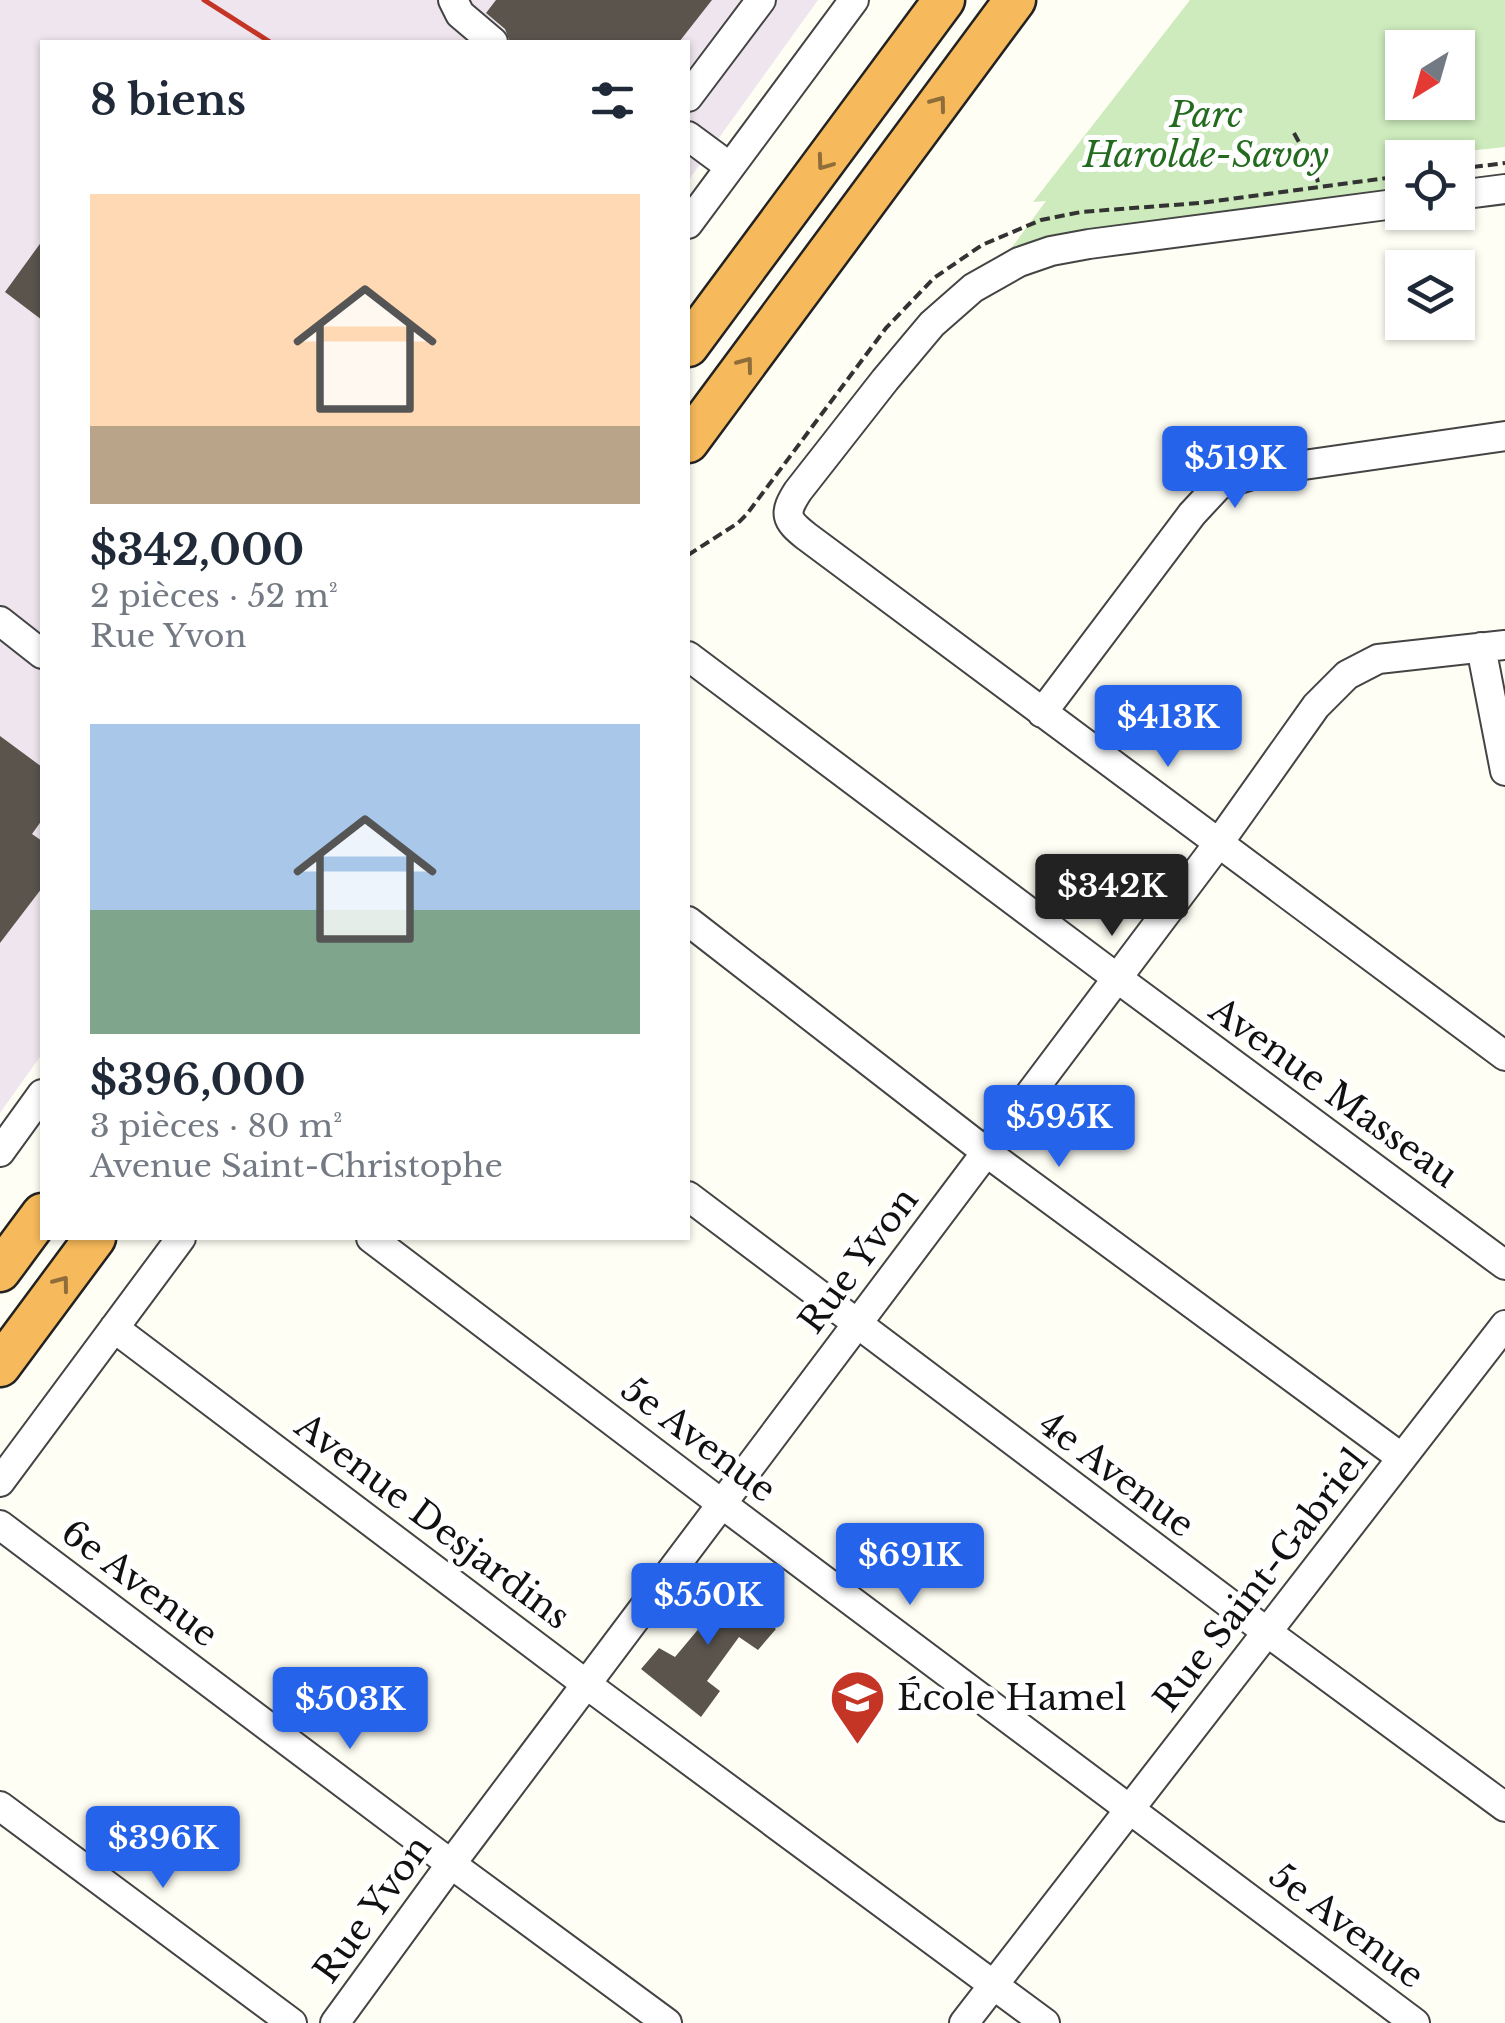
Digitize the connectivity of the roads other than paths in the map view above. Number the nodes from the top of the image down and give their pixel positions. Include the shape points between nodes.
1 (454, 0) edge
2 (761, 0) edge
3 (852, 0) edge
4 (944, 0) edge
5 (1016, 0) edge
6 (491, 40) edge
7 (690, 94) edge
8 (690, 138) edge
9 (730, 168) junction
10 (1505, 189) edge
11 (1475, 193) edge
12 (1385, 204) edge
13 (690, 221) edge
14 (690, 343) edge
15 (1505, 436) edge
16 (690, 439) edge
17 (0, 622) edge
18 (1493, 646) edge
19 (40, 652) edge
20 (690, 658) edge
21 (1042, 713) junction
22 (1505, 772) edge
23 (1218, 844) junction
24 (690, 923) edge
25 (1117, 978) junction
26 (1505, 1056) edge
27 (40, 1097) edge
28 (0, 1152) edge
29 (986, 1152) junction
30 (690, 1198) edge
31 (40, 1217) edge
32 (94, 1240) edge
33 (180, 1240) edge
34 (374, 1240) edge
35 (1505, 1264) edge
36 (0, 1270) edge
37 (856, 1325) junction
38 (1505, 1325) edge
39 (114, 1328) junction
40 (0, 1366) edge
41 (1402, 1458) junction
42 (0, 1482) edge
43 (722, 1504) junction
44 (0, 1525) edge
45 (1266, 1632) junction
46 (586, 1684) junction
47 (0, 1806) edge
48 (1505, 1807) edge
49 (1130, 1809) junction
50 (451, 1864) junction
51 (993, 1985) junction
52 (292, 2023) edge
53 (335, 2023) edge
54 (668, 2023) edge
55 (964, 2023) edge
56 (1045, 2023) edge
57 (1415, 2023) edge

1 - 6 street via 460,14
2 - 7 street
3 - 9 street
4 -> 14 highway
16 -> 5 highway
8 - 9 street
9 - 13 street
10 - 11 street
12 - 21 street via 1089,244 1004,269 932,324 789,508 777,512
15 - 21 street via 1269,470 1219,486
17 - 19 street
18 - 22 street
18 - 23 street, Rue Yvon via 1378,660 1347,675 1316,706
20 - 25 street, Avenue Masseau
21 - 23 street
23 - 25 street, Rue Yvon
23 - 26 street
24 - 29 street
25 - 29 street, Rue Yvon
25 - 35 street, Avenue Masseau
27 - 28 street
29 - 37 street, Rue Yvon
29 - 41 street
30 - 37 street, 4e Avenue
31 - 36 highway
40 -> 32 highway
33 - 39 street
34 - 43 street, 5e Avenue
37 - 43 street, Rue Yvon
37 - 45 street, 4e Avenue
38 - 41 street, Rue Saint-Gabriel
39 - 42 street
39 - 46 street, Avenue Desjardins
41 - 45 street, Rue Saint-Gabriel
43 - 46 street, Rue Yvon
43 - 49 street, 5e Avenue
44 - 50 street, 6e Avenue
45 - 48 street, 4e Avenue
45 - 49 street, Rue Saint-Gabriel
46 - 50 street, Rue Yvon
46 - 51 street, Avenue Desjardins
47 - 52 street
49 - 51 street, Rue Saint-Gabriel
49 - 57 street, 5e Avenue
50 - 53 street, Rue Yvon
50 - 54 street, 6e Avenue
51 - 55 street, Rue Saint-Gabriel
51 - 56 street, Avenue Desjardins

